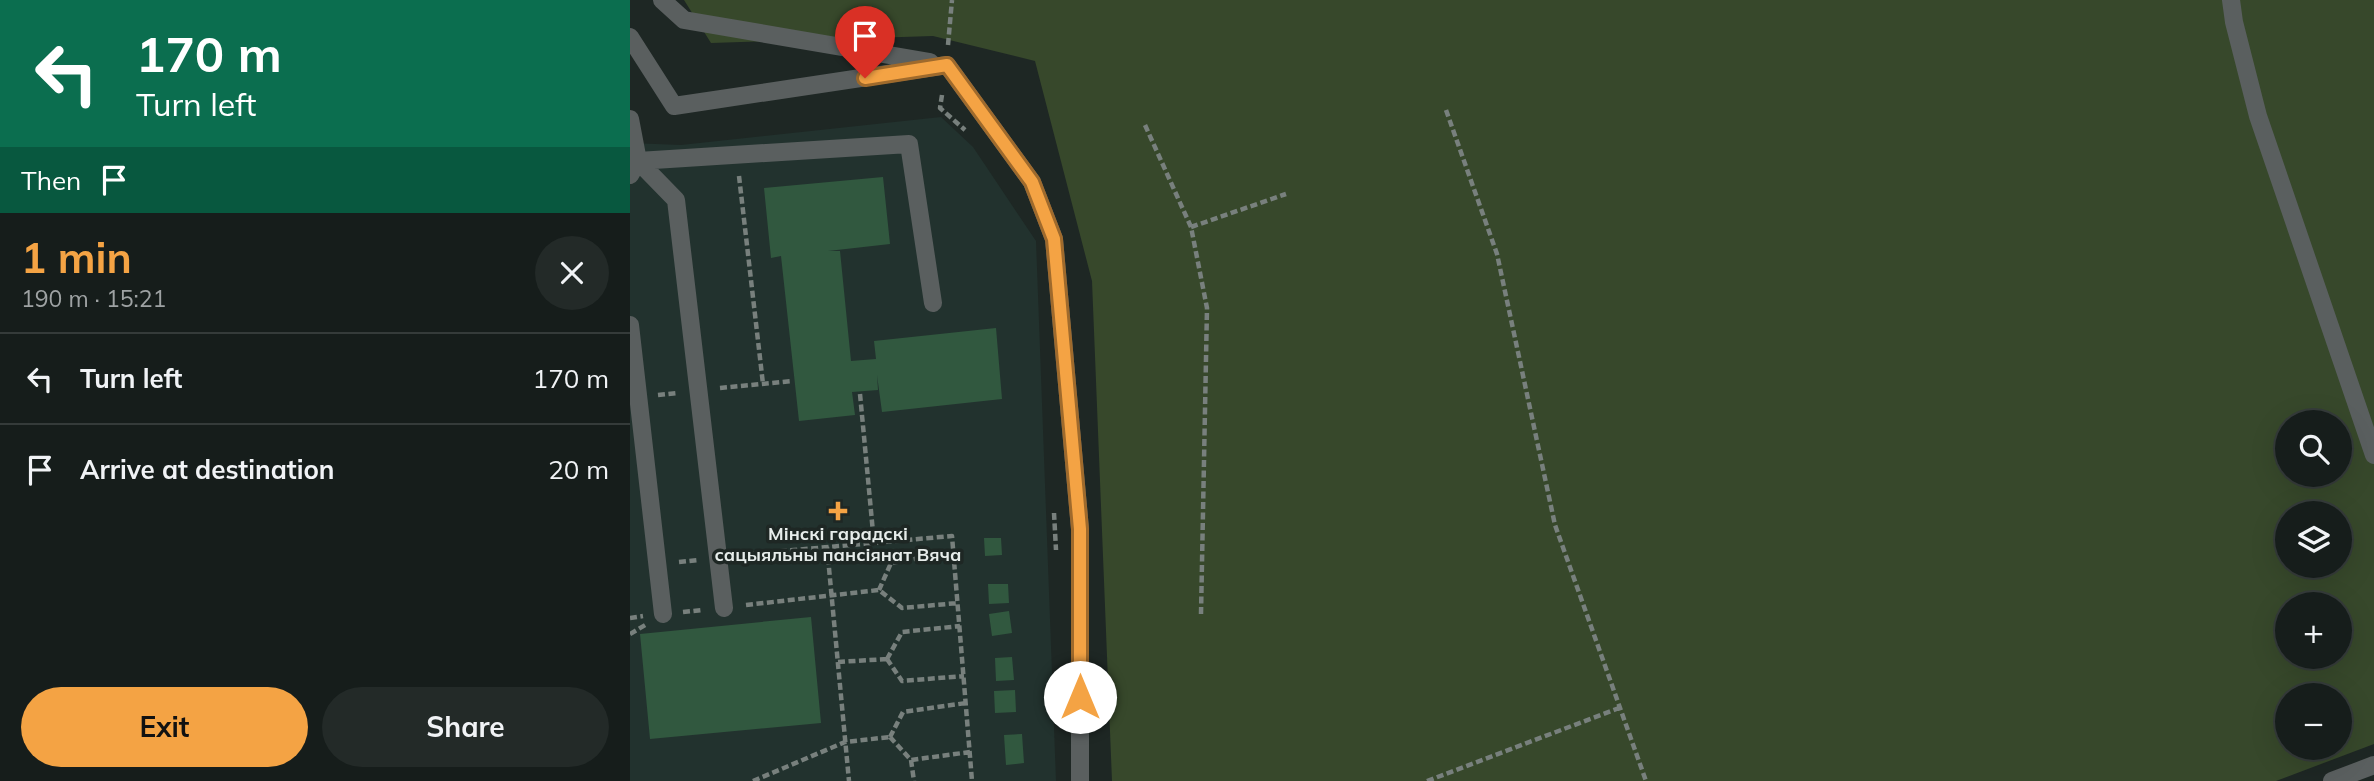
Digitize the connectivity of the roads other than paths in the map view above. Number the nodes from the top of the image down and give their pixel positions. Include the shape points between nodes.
1 (662, 0) edge
2 (2231, 0) edge
3 (630, 37) edge
4 (947, 65) junction
5 (630, 119) edge
6 (634, 168) edge
7 (933, 303) dead end
8 (630, 325) edge
9 (2374, 455) edge
10 (724, 608) road end
11 (663, 614) road end
12 (2374, 765) edge
13 (1080, 781) edge
14 (2332, 781) edge

1 - 4 street via 684,20
2 - 9 street via 2258,116
3 - 4 street via 674,106
4 - 13 street via 1032,182 1054,239 1080,529
5 - 6 street
6 - 7 street via 736,155 909,144
6 - 10 street via 676,200
8 - 11 street
12 - 14 street

